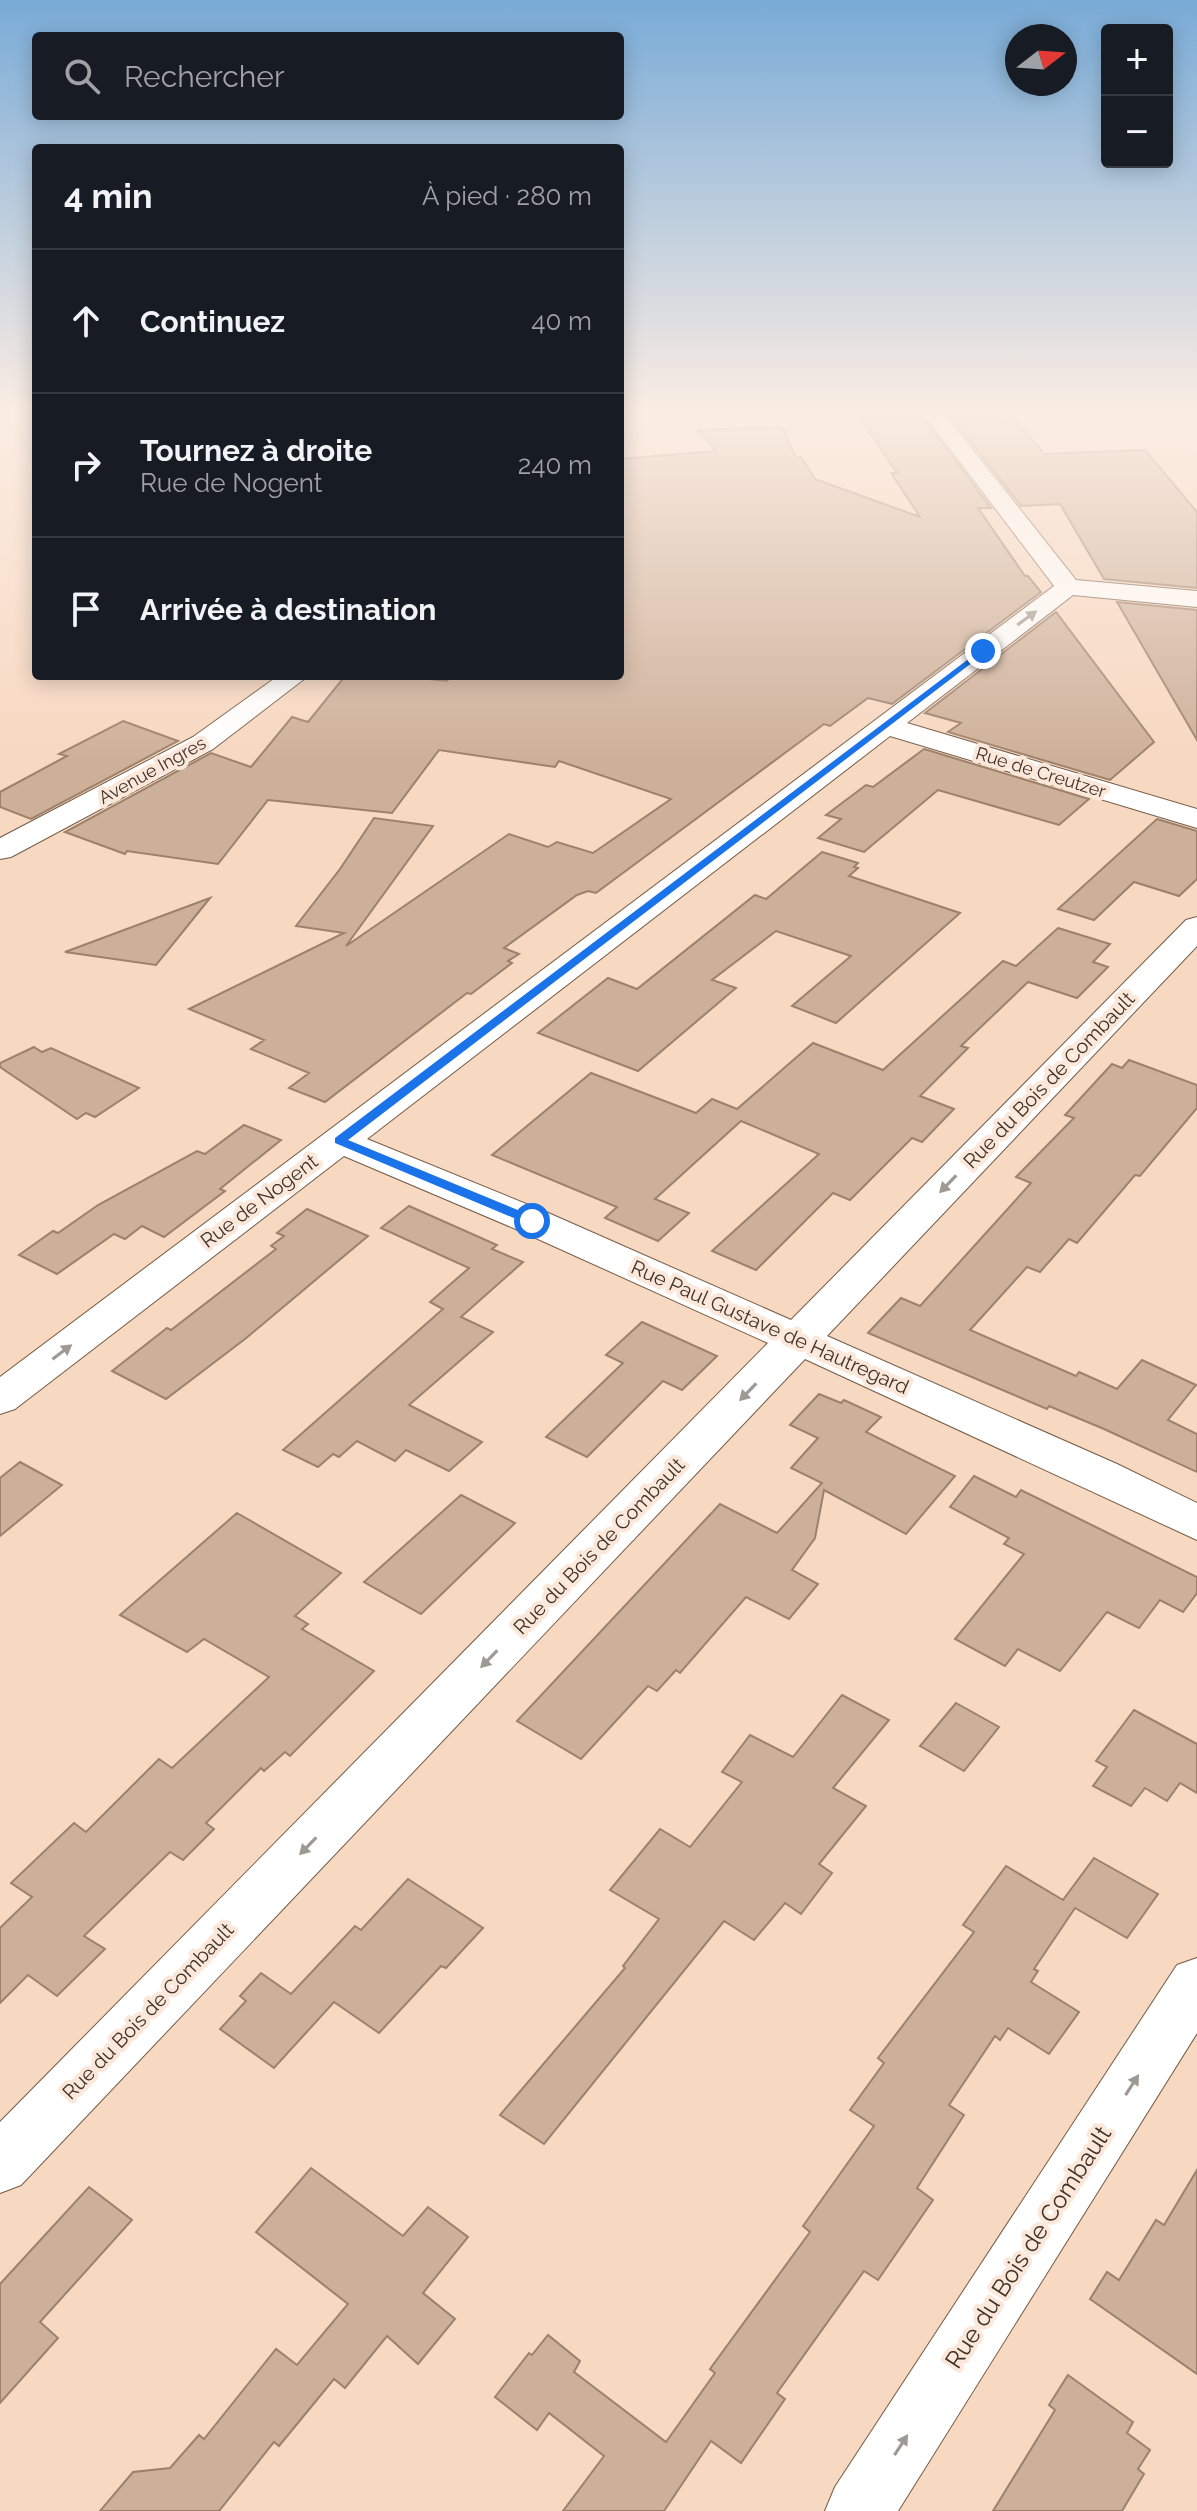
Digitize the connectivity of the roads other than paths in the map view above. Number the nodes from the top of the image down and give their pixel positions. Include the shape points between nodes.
1 (1023, 529) edge
2 (1068, 587) junction
3 (1197, 599) edge
4 (290, 680) edge
5 (884, 725) junction
6 (1197, 819) edge
7 (0, 850) edge
8 (1197, 927) edge
9 (339, 1141) junction
10 (798, 1340) junction
11 (0, 1399) edge
12 (1197, 1523) edge
13 (1197, 1983) edge
14 (0, 2164) edge
15 (859, 2511) edge

1 - 2 street
2 - 3 street
5 -> 2 street, Rue de Nogent
4 - 7 street, Avenue Ingres via 203,743
5 - 6 street, Rue de Creutzer
5 - 9 street, Rue de Nogent
8 -> 10 street, Rue du Bois de Combault
9 - 10 street, Rue Paul Gustave de Hautregard
11 -> 9 street, Rue de Nogent
10 - 12 street, Rue Paul Gustave de Hautregard
10 -> 14 street, Rue du Bois de Combault
15 -> 13 street, Rue du Bois de Combault

